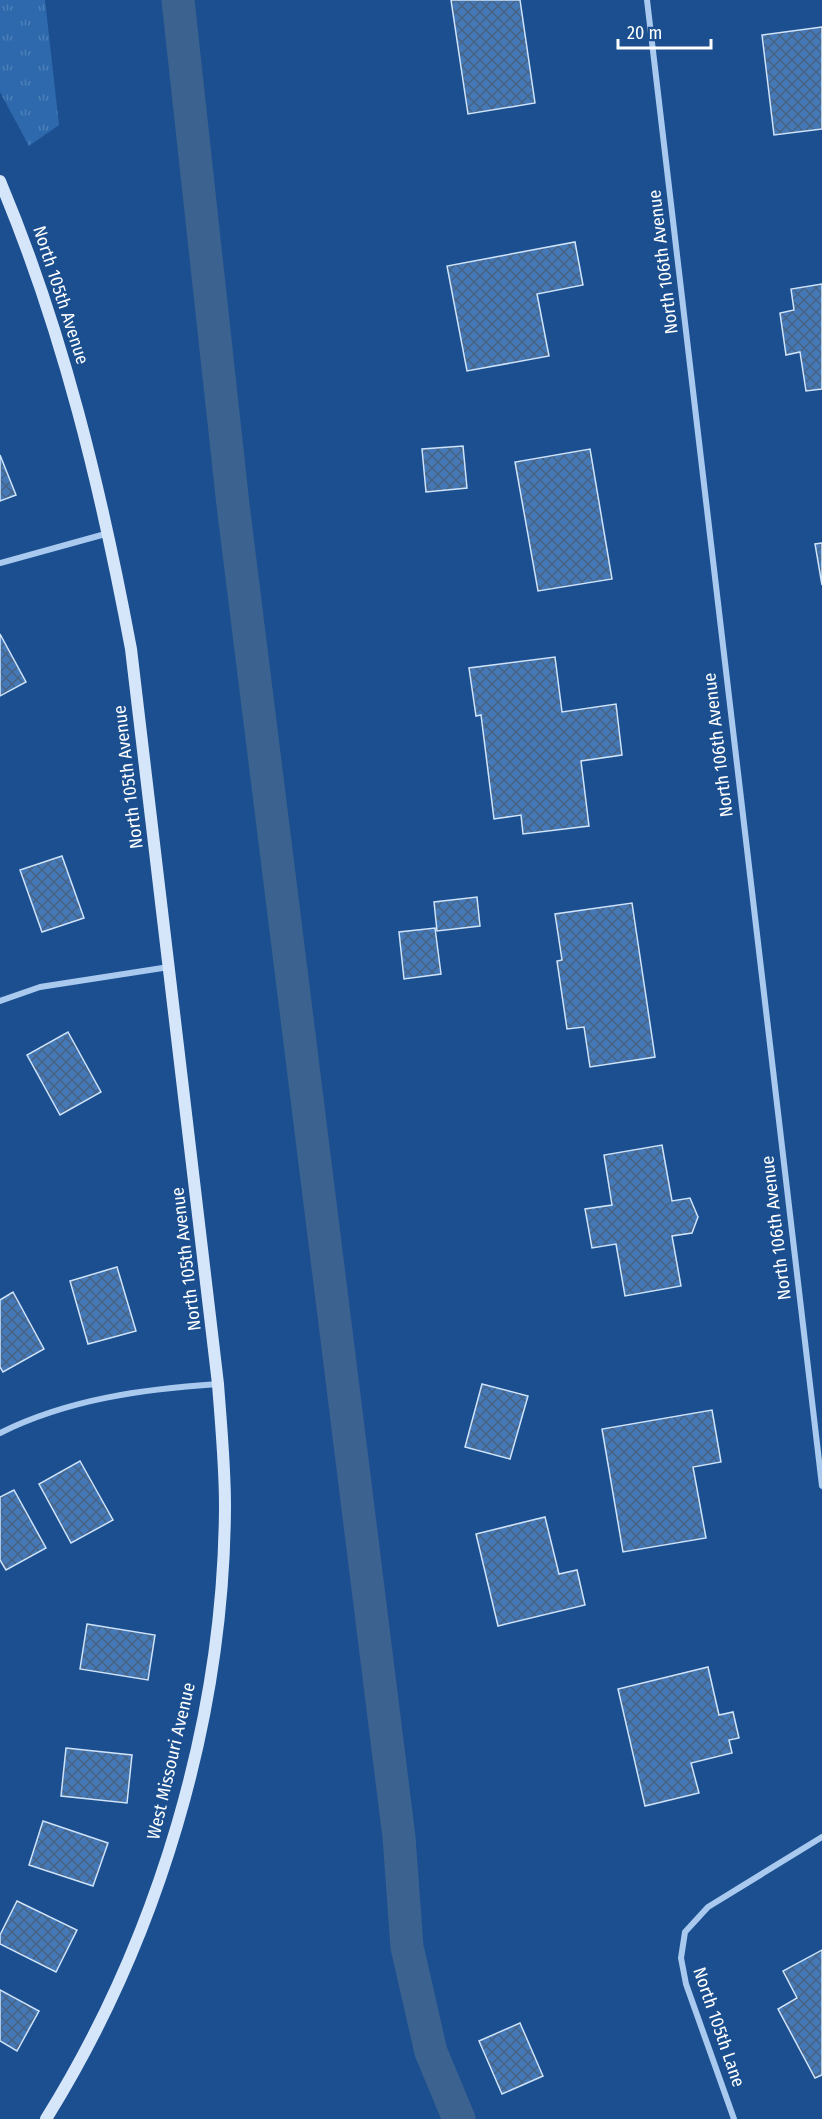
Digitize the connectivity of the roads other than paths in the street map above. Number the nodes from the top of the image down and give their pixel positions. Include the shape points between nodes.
1 (647, 0) edge
2 (0, 181) edge
3 (109, 533) junction
4 (0, 563) edge
5 (169, 968) junction
6 (0, 1001) edge
7 (218, 1384) junction
8 (0, 1433) edge
9 (822, 1486) edge
10 (822, 1837) edge
11 (46, 2119) edge
12 (734, 2119) edge

1 - 9 street, North 106th Avenue
2 - 3 street, North 105th Avenue via 51,316
3 - 4 street
3 - 5 street, North 105th Avenue via 131,649
5 - 6 street via 40,987
5 - 7 street, North 105th Avenue
7 - 8 street via 97,1399 61,1408
7 - 11 street, West Missouri Avenue via 224,1458 222,1562 202,1720 183,1803 136,1942 87,2049
10 - 12 street, North 105th Lane via 708,1907 685,1932 681,1958 686,1984

